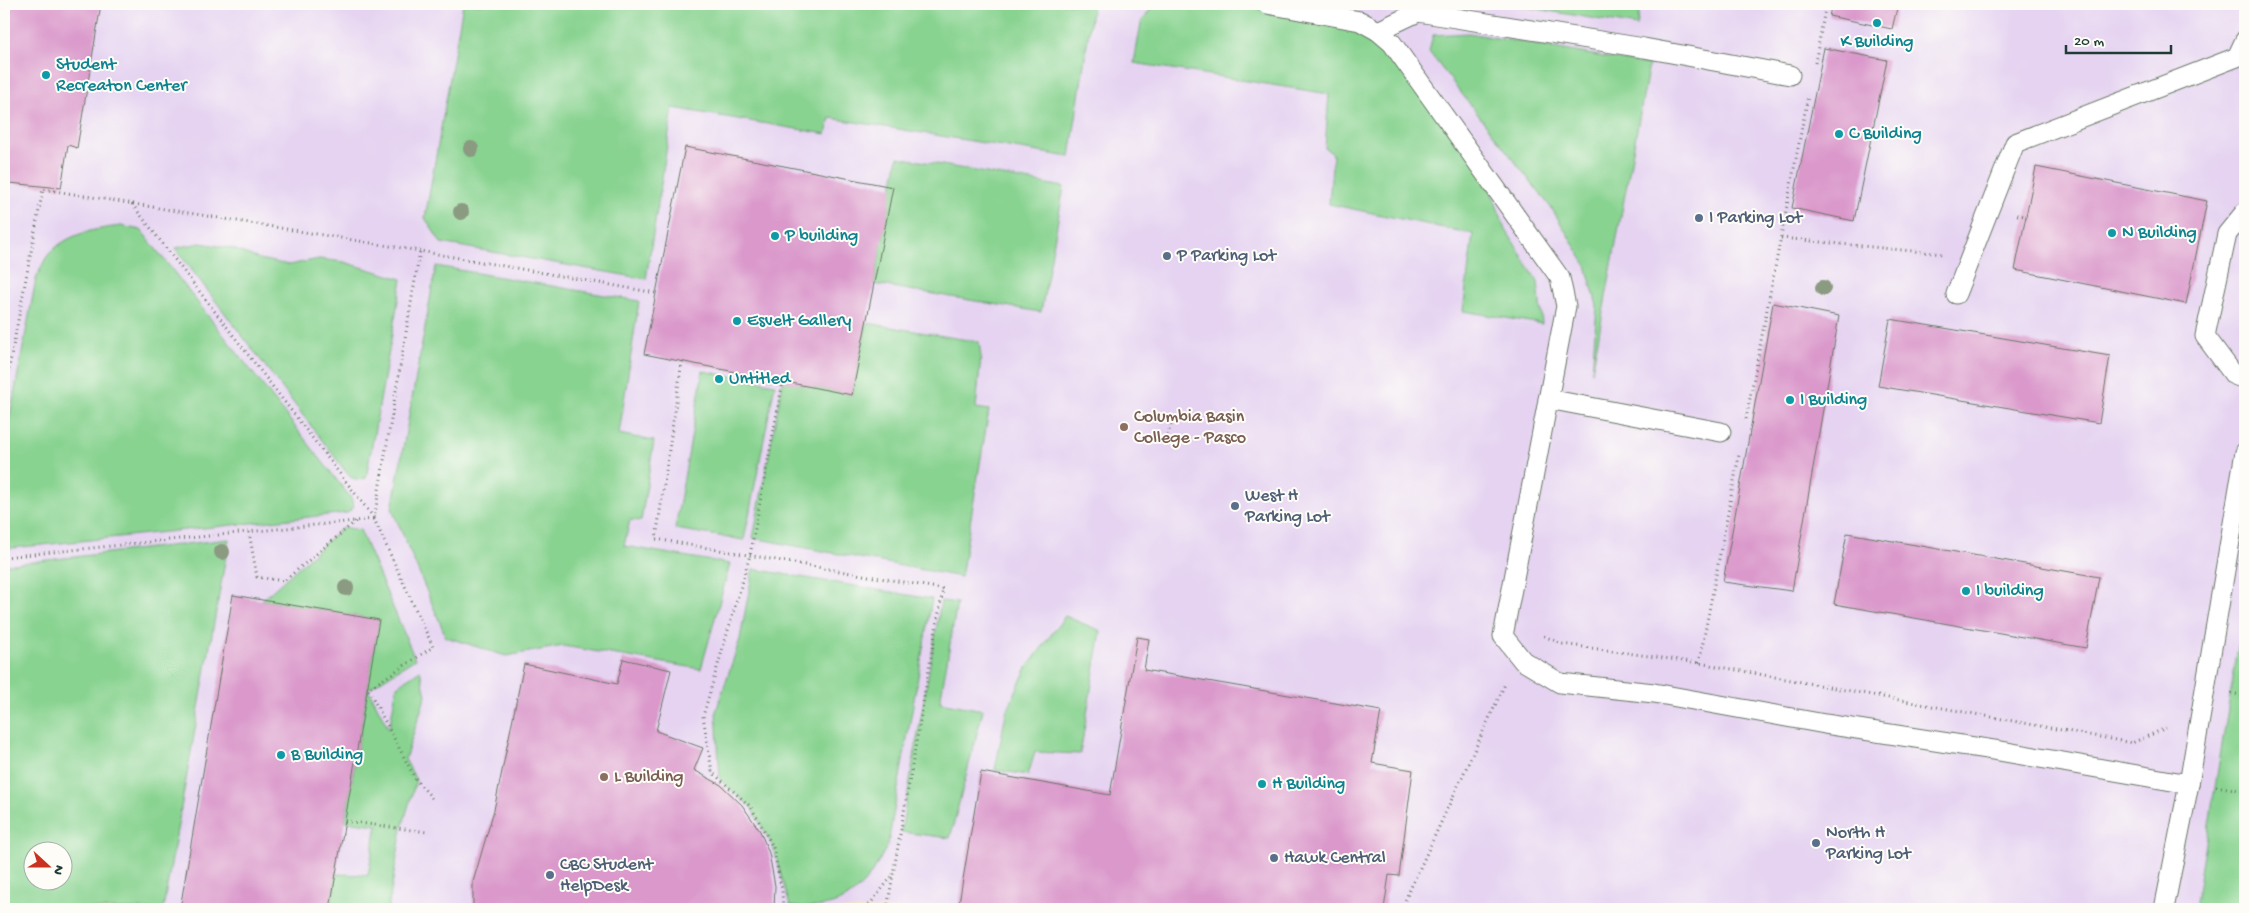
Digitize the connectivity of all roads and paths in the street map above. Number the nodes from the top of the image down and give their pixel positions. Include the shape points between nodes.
1 (1267, 4) edge
2 (1826, 4) edge
3 (1378, 30) junction
4 (2245, 40) edge
5 (1813, 72) dead end
6 (1790, 75) dead end
7 (1809, 92) dead end
8 (132, 204) junction
9 (2245, 212) edge
10 (1988, 213) junction
11 (2026, 216) dead end
12 (1781, 238) junction
13 (420, 251) junction
14 (1952, 255) dead end
15 (656, 293) dead end
16 (1956, 294) dead end
17 (682, 362) dead end
18 (2245, 379) edge
19 (783, 381) dead end
20 (4, 394) edge
21 (1548, 399) junction
22 (1745, 420) dead end
23 (1172, 424) dead end
24 (1721, 432) dead end
25 (1166, 435) dead end
26 (1740, 448) dead end
27 (2245, 452) edge
28 (374, 519) junction
29 (356, 520) junction
30 (248, 532) junction
31 (750, 555) junction
32 (4, 557) edge
33 (1544, 636) dead end
34 (1699, 663) junction
35 (1505, 684) dead end
36 (2231, 693) dead end
37 (2245, 696) edge
38 (2166, 728) dead end
39 (2189, 784) junction
40 (2216, 786) dead end
41 (2245, 792) edge
42 (432, 798) dead end
43 (345, 821) dead end
44 (427, 832) dead end
45 (894, 875) junction
46 (783, 909) edge
47 (866, 909) edge
48 (887, 909) edge
49 (1402, 909) edge
50 (2164, 909) edge

1 - 3 lane via 1360,21
2 - 5 path
3 - 6 lane via 1418,12
3 - 21 lane via 1392,43 1560,278 1566,306
4 - 10 lane via 2237,57 2014,143
7 - 12 path
8 - 13 path
8 - 20 path via 43,189
8 - 28 path
9 - 18 lane via 2226,234 2205,336 2234,375
10 - 11 path
10 - 16 lane
12 - 14 path
12 - 22 path
13 - 15 path
13 - 28 path
17 - 31 path via 656,538
19 - 31 path
21 - 24 lane
21 - 39 lane via 1503,636 1523,660 1560,683 1654,693
23 - 25 path
26 - 34 path
27 - 39 lane
28 - 29 path
28 - 42 path via 433,648 368,689 416,780
29 - 30 path
29 - 30 path via 284,581 257,577
30 - 32 path
31 - 45 path via 943,589
31 - 46 path via 703,716 712,772 751,807 773,847
33 - 34 path via 1562,644
34 - 38 path via 2132,742
35 - 49 path
36 - 37 path
39 - 50 lane
40 - 41 path
43 - 44 path
45 - 47 path
45 - 48 path

